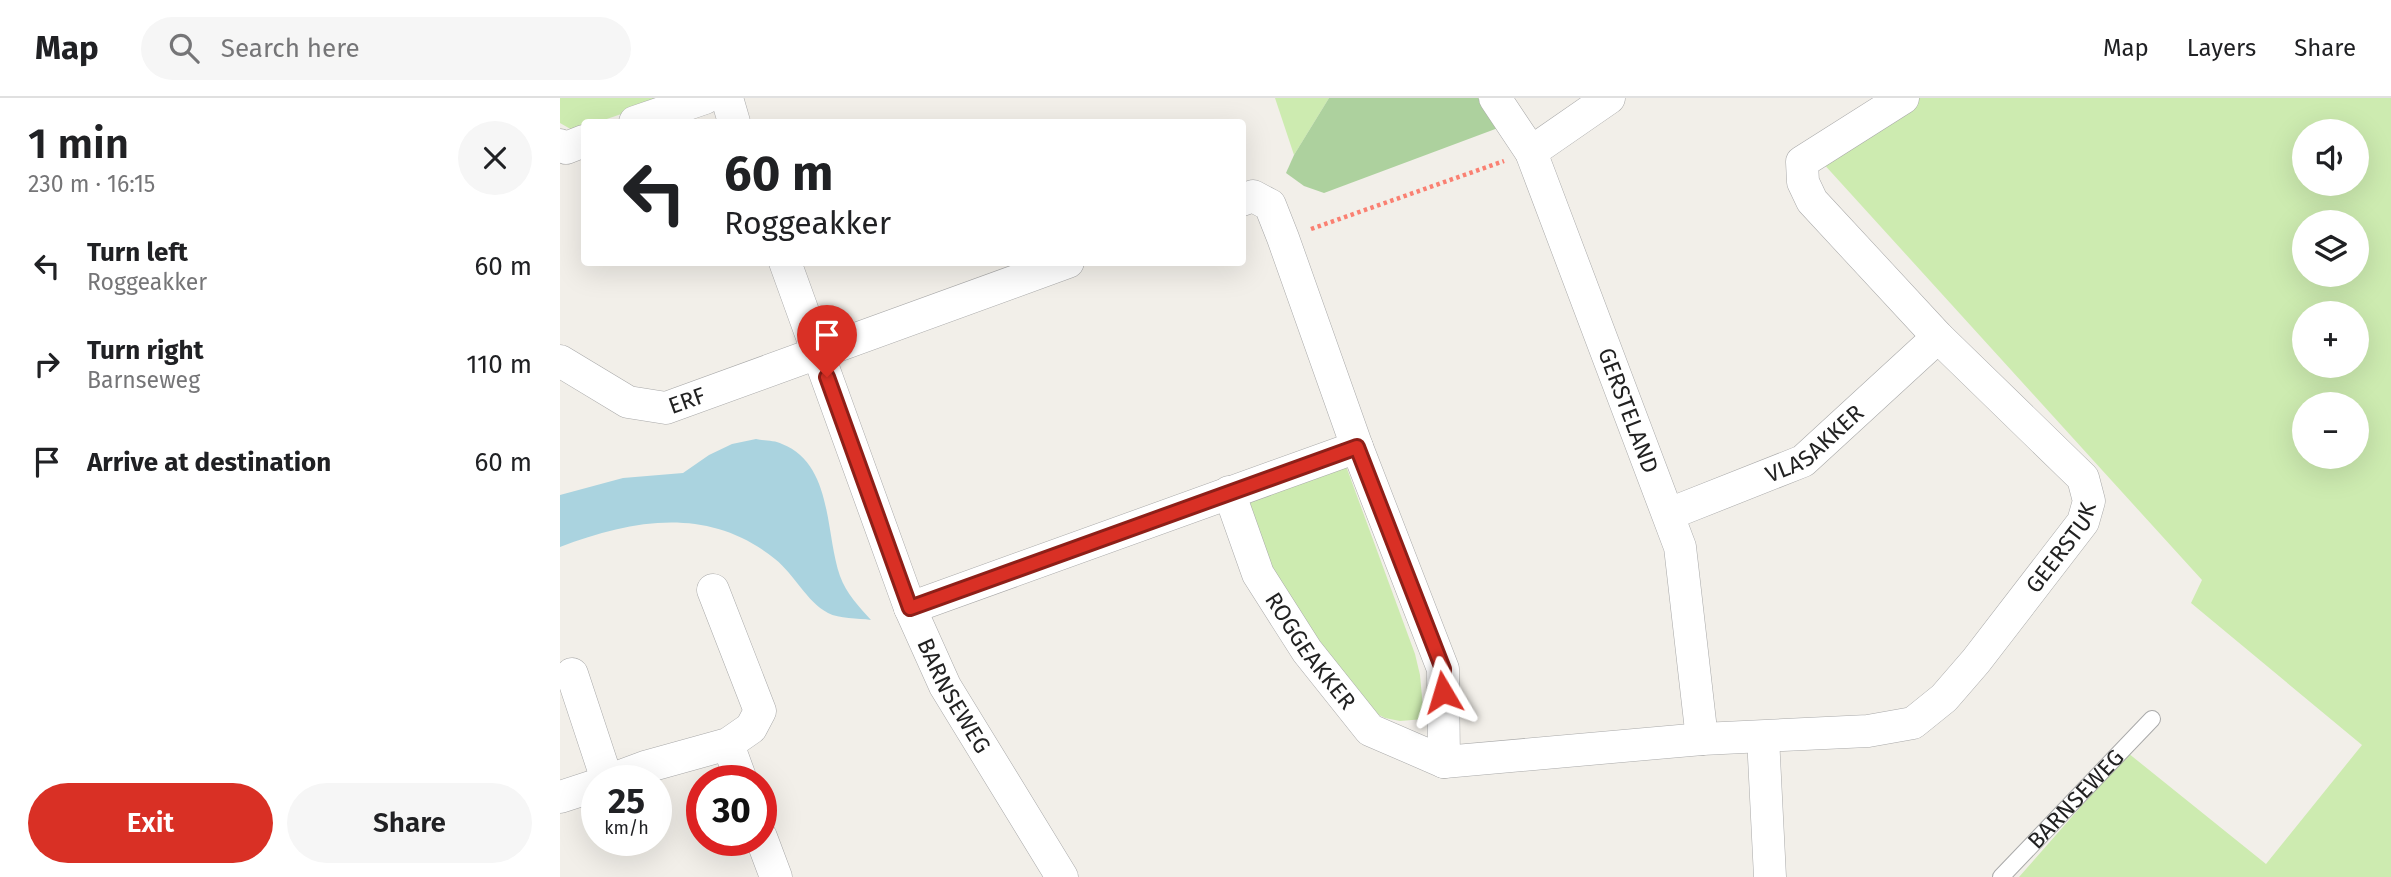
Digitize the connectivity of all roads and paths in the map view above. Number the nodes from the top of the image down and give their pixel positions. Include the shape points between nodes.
1 (705, 98) edge
2 (727, 98) edge
3 (1495, 98) edge
4 (1609, 98) edge
5 (1903, 98) edge
6 (644, 119) edge
7 (733, 119) edge
8 (581, 142) edge
9 (560, 145) edge
10 (1531, 152) junction
11 (1246, 199) edge
12 (1283, 238) junction
13 (786, 266) edge
14 (1057, 266) edge
15 (1938, 337) junction
16 (818, 351) junction
17 (560, 361) edge
18 (1357, 447) junction
19 (1229, 492) junction
20 (1669, 514) junction
21 (713, 590) dead end
22 (910, 608) junction
23 (572, 674) dead end
24 (2152, 719) dead end
25 (1763, 737) junction
26 (1702, 740) junction
27 (728, 744) junction
28 (1444, 762) junction
29 (603, 765) edge
30 (649, 765) edge
31 (736, 765) edge
32 (581, 790) edge
33 (560, 797) edge
34 (768, 856) edge
35 (776, 877) edge
36 (1062, 877) edge
37 (1770, 877) edge
38 (2001, 877) edge

1 - 6 street
2 - 7 street
3 - 10 street, GERSTELAND
4 - 10 street
5 - 15 street, GEERSTUK via 1802,162 1803,183 1812,201
8 - 9 street via 566,148
10 - 12 path
10 - 20 street, GERSTELAND
11 - 12 street via 1254,196 1270,205
12 - 18 street
13 - 16 street, BARNSEWEG
14 - 16 street
15 - 20 street, VLASAKKER via 1803,461
15 - 25 street, GEERSTUK via 2083,478 2090,501 2083,523 1976,661 1944,698 1913,723 1868,732
16 - 17 street, ERF via 666,408 628,402
16 - 22 street, BARNSEWEG
18 - 19 street
18 - 28 street via 1443,669
19 - 22 street
19 - 28 street, ROGGEAKKER via 1258,574 1307,651 1370,730
20 - 26 street, GERSTELAND via 1680,547
21 - 27 street via 760,712 751,728
22 - 36 street, BARNSEWEG via 945,686
23 - 29 street
24 - 38 lane, BARNSEWEG
25 - 26 street, ROGGEAKKER
25 - 37 street
26 - 28 street, ROGGEAKKER
27 - 30 street
27 - 31 street
32 - 33 street
34 - 35 street

